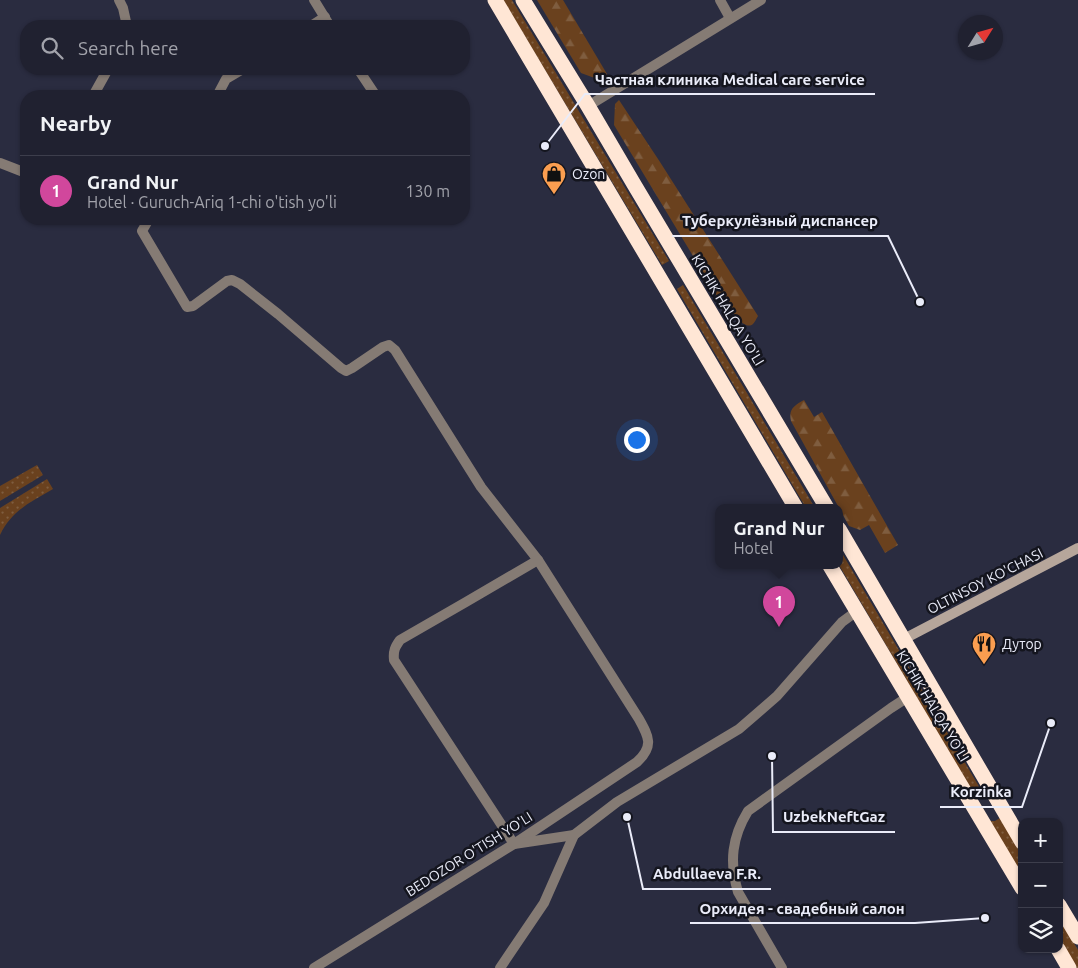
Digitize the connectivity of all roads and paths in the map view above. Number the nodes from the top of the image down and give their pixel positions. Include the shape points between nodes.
1 (119, 0) edge
2 (314, 0) edge
3 (495, 0) edge
4 (523, 0) edge
5 (720, 0) edge
6 (761, 0) edge
7 (730, 18) junction
8 (126, 20) edge
9 (327, 20) edge
10 (105, 75) edge
11 (234, 75) edge
12 (362, 75) edge
13 (96, 90) edge
14 (220, 90) edge
15 (372, 90) edge
16 (588, 106) junction
17 (0, 163) edge
18 (20, 171) edge
19 (146, 225) edge
20 (688, 274) junction
21 (665, 288) junction
22 (794, 504) edge
23 (825, 504) edge
24 (843, 536) edge
25 (1078, 548) edge
26 (538, 560) junction
27 (832, 569) edge
28 (857, 611) junction
29 (904, 639) junction
30 (908, 697) junction
31 (996, 798) junction
32 (976, 809) junction
33 (574, 835) junction
34 (1018, 835) edge
35 (514, 844) junction
36 (1018, 881) edge
37 (1061, 908) edge
38 (1078, 937) edge
39 (1060, 953) edge
40 (314, 968) edge
41 (500, 968) edge
42 (782, 968) edge
43 (1069, 968) edge

1 - 8 street
2 - 9 street
3 - 21 highway
4 - 16 highway, KICHIK HALQA YO'LI
5 - 7 street
6 - 7 street
7 - 16 street
10 - 13 street
11 - 14 street
12 - 15 street
16 - 20 highway, KICHIK HALQA YO'LI
17 - 18 street
19 - 26 street via 142,231 186,307 193,306 232,280 341,368 352,368 389,345 395,350 481,487
20 - 21 highway
20 - 23 highway, KICHIK HALQA YO'LI
21 - 22 highway
24 - 29 highway, KICHIK HALQA YO'LI
25 - 29 street, OLTINSOY KO'CHASI
26 - 35 street, BEDOZOR O'TISH YO'LI via 646,730 649,743 637,762
26 - 35 street via 400,640 393,652 394,660
27 - 28 highway, KICHIK HALQA YO'LI
28 - 30 highway, KICHIK HALQA YO'LI
28 - 33 street via 842,622 777,696 739,729 617,802
29 - 31 highway, KICHIK HALQA YO'LI
30 - 32 highway, KICHIK HALQA YO'LI
30 - 42 street via 748,810 740,823 733,851 738,892
31 - 32 highway
31 - 34 highway, KICHIK HALQA YO'LI
32 - 36 highway, KICHIK HALQA YO'LI
33 - 35 street
33 - 41 street via 544,903
35 - 40 street, BEDOZOR O'TISH YO'LI
37 - 38 highway
39 - 43 highway

